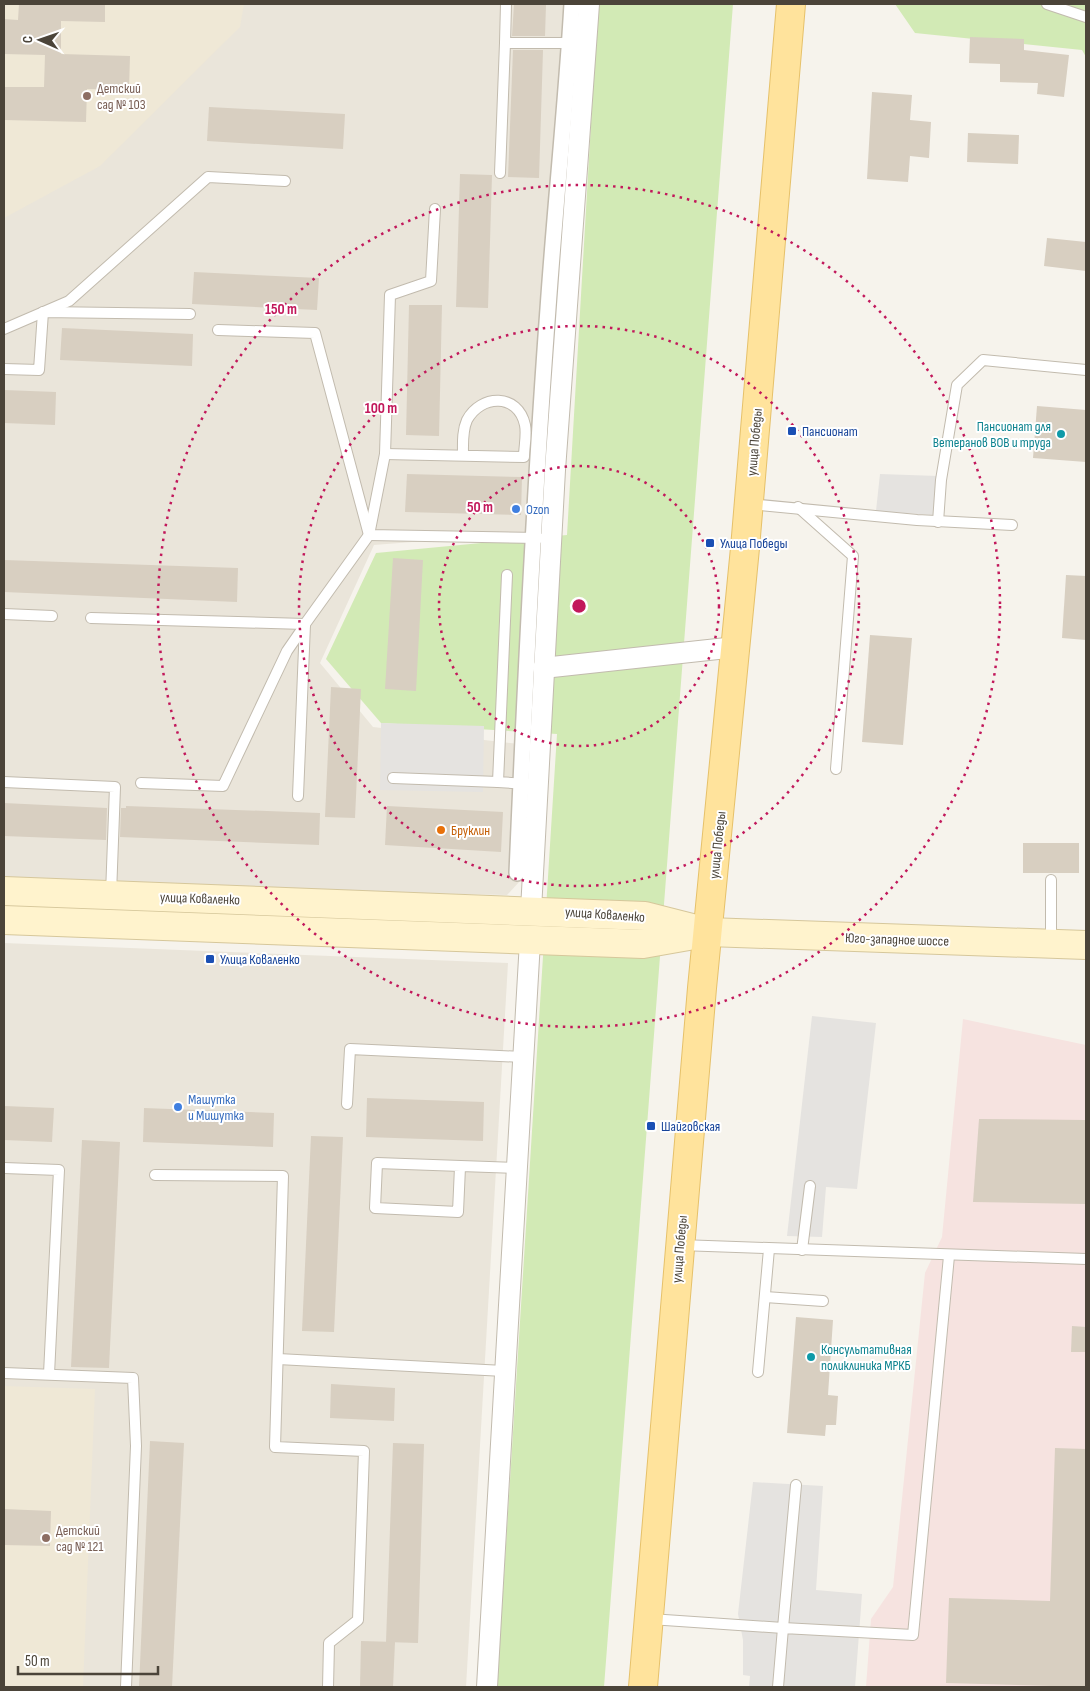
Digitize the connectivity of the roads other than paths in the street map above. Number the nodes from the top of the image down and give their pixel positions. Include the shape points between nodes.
1 (506, 4) edge
2 (572, 4) edge
3 (589, 4) edge
4 (791, 4) edge
5 (1047, 4) edge
6 (1086, 17) edge
7 (505, 43) junction
8 (578, 44) junction
9 (500, 174) dead end
10 (285, 181) dead end
11 (435, 208) dead end
12 (44, 312) junction
13 (190, 314) dead end
14 (4, 329) edge
15 (218, 330) dead end
16 (4, 369) edge
17 (1086, 370) edge
18 (385, 454) junction
19 (463, 455) junction
20 (749, 504) junction
21 (798, 508) junction
22 (938, 522) junction
23 (1012, 525) dead end
24 (369, 535) junction
25 (542, 538) junction
26 (507, 575) dead end
27 (4, 614) edge
28 (52, 616) dead end
29 (91, 618) dead end
30 (305, 624) junction
31 (736, 647) junction
32 (543, 668) junction
33 (836, 769) dead end
34 (393, 778) dead end
35 (4, 782) edge
36 (498, 782) junction
37 (141, 783) dead end
38 (529, 784) junction
39 (298, 796) dead end
40 (517, 873) dead end
41 (1051, 880) dead end
42 (4, 891) edge
43 (111, 895) junction
44 (531, 910) junction
45 (4, 920) edge
46 (708, 932) junction
47 (530, 940) junction
48 (1051, 944) junction
49 (1086, 945) edge
50 (523, 1057) junction
51 (347, 1104) dead end
52 (460, 1167) junction
53 (4, 1168) edge
54 (517, 1168) junction
55 (155, 1175) dead end
56 (810, 1186) dead end
57 (679, 1245) junction
58 (769, 1249) junction
59 (802, 1250) junction
60 (949, 1256) junction
61 (1086, 1259) edge
62 (765, 1297) junction
63 (823, 1301) dead end
64 (278, 1359) junction
65 (504, 1371) junction
66 (758, 1372) dead end
67 (4, 1373) edge
68 (48, 1374) junction
69 (796, 1484) dead end
70 (649, 1619) junction
71 (783, 1628) junction
72 (126, 1687) edge
73 (328, 1687) edge
74 (487, 1687) edge
75 (643, 1687) edge
76 (778, 1687) edge

1 - 7 lane
2 - 8 street
3 - 8 street
4 - 20 main road, улица Победы
5 - 6 lane
7 - 8 lane
7 - 9 lane
8 - 25 street
10 - 12 lane via 208,177 68,301
11 - 18 lane via 431,281 390,295
12 - 13 lane
12 - 14 lane
12 - 16 lane via 39,370
15 - 24 lane via 315,333
17 - 22 lane via 983,360 957,384 941,480
18 - 19 lane
18 - 24 lane
19 - 19 lane via 524,457 525,425 518,411 506,401 492,400 479,406 467,420
20 - 21 lane
20 - 31 main road, улица Победы
21 - 22 lane
21 - 33 lane via 853,556
22 - 23 lane
24 - 25 lane
24 - 30 lane
25 - 32 street
25 - 38 street
26 - 36 lane
27 - 28 lane
29 - 30 lane
30 - 37 lane via 287,651 223,786
30 - 39 lane
31 - 32 street
31 - 46 main road, улица Победы
32 - 38 street
34 - 36 lane
35 - 43 lane via 115,787
36 - 38 lane
38 - 40 street
38 - 44 street
41 - 48 lane
42 - 43 main road, улица Коваленко
43 - 44 main road, улица Коваленко
44 - 46 main road, улица Коваленко via 645,916
44 - 47 main road
45 - 47 main road, улица Коваленко
46 - 47 main road, улица Коваленко via 643,944
46 - 48 main road, Юго-западное шоссе
46 - 57 main road, улица Победы
47 - 50 street
48 - 49 main road, Юго-западное шоссе
50 - 51 lane via 350,1049
50 - 54 street
52 - 52 lane via 377,1163 375,1208 458,1212
52 - 54 lane
53 - 68 lane via 59,1170
54 - 65 street
55 - 64 lane via 283,1176
56 - 59 lane
57 - 58 lane
57 - 70 main road, улица Победы
58 - 59 lane
58 - 62 lane
59 - 60 lane
60 - 61 lane
60 - 71 lane via 912,1635
62 - 63 lane
62 - 66 lane
64 - 65 lane
64 - 73 lane via 275,1447 364,1451 358,1620 329,1643
65 - 74 street
67 - 68 lane
68 - 72 lane via 133,1378 136,1446
69 - 71 lane
70 - 71 lane
70 - 75 main road, улица Победы
71 - 76 lane

